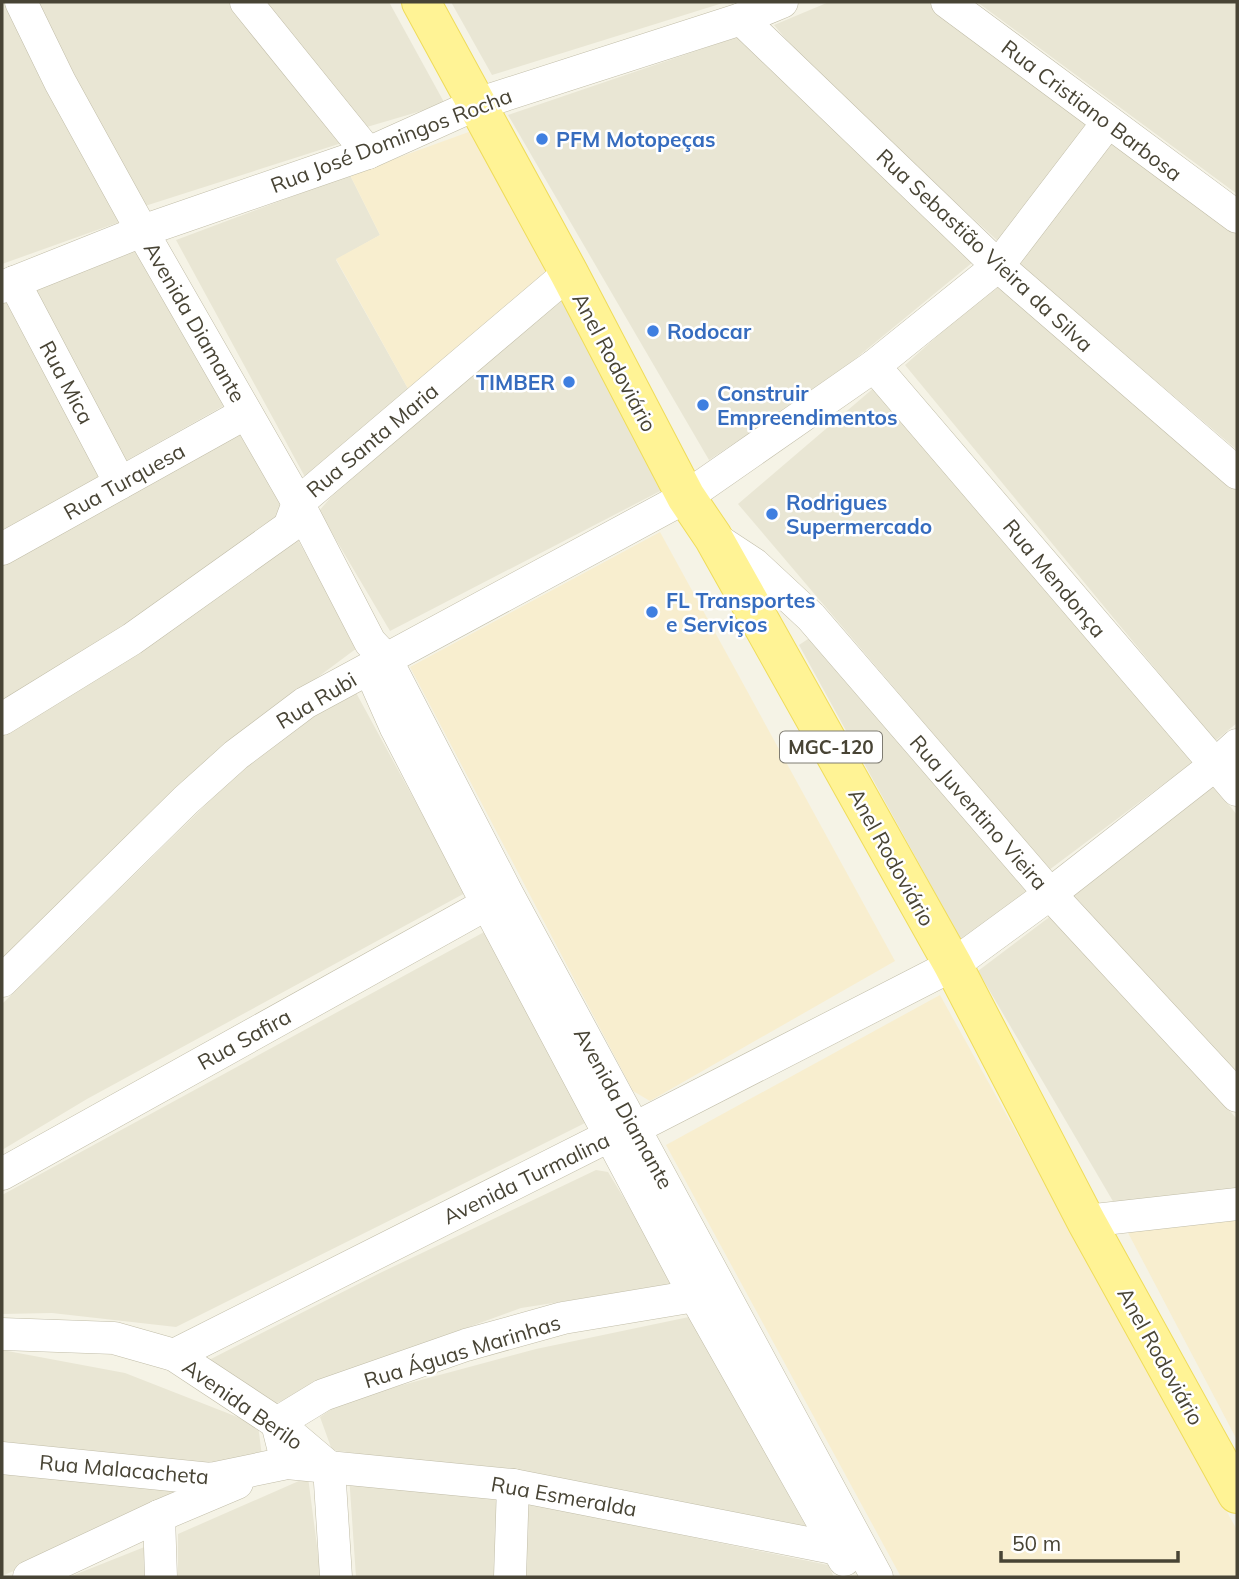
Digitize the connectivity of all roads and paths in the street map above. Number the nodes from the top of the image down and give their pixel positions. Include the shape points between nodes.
1 (21, 2) edge
2 (246, 2) edge
3 (421, 2) edge
4 (782, 2) edge
5 (947, 2) edge
6 (740, 19) junction
7 (477, 104) junction
8 (1108, 122) junction
9 (368, 153) junction
10 (1237, 217) edge
11 (142, 231) junction
12 (998, 267) junction
13 (569, 274) junction
14 (8, 284) edge
15 (874, 366) junction
16 (246, 413) junction
17 (1237, 473) edge
18 (120, 483) junction
19 (686, 496) junction
20 (298, 503) junction
21 (713, 537) junction
22 (2, 549) edge
23 (375, 656) junction
24 (2, 719) edge
25 (1226, 755) edge
26 (1237, 790) edge
27 (1049, 894) junction
28 (497, 899) junction
29 (953, 965) junction
30 (2, 981) edge
31 (1237, 1097) edge
32 (623, 1131) junction
33 (2, 1174) edge
34 (1237, 1204) edge
35 (1086, 1221) junction
36 (708, 1292) junction
37 (2, 1334) edge
38 (174, 1354) junction
39 (277, 1423) junction
40 (2, 1458) edge
41 (287, 1463) junction
42 (329, 1467) junction
43 (513, 1485) junction
44 (1237, 1494) edge
45 (159, 1516) junction
46 (864, 1568) edge
47 (29, 1577) edge
48 (161, 1577) edge
49 (336, 1577) edge
50 (510, 1577) edge

1 - 11 street, Avenida Diamante
2 - 9 street
3 - 7 main road, Anel Rodoviário / MGC-120
4 - 6 street, Rua José Domingos Rocha
5 - 8 street, Rua Cristiano Barbosa
6 - 7 street, Rua José Domingos Rocha
6 - 12 street, Rua Sebastião Vieira da Silva
7 - 9 street, Rua José Domingos Rocha
7 - 13 main road, Anel Rodoviário / MGC-120
8 - 10 street, Rua Cristiano Barbosa
8 - 12 street, Rua Rubi
9 - 11 street, Rua José Domingos Rocha
11 - 14 street, Rua José Domingos Rocha
11 - 16 street, Avenida Diamante
12 - 15 street, Rua Rubi
12 - 17 street, Rua Sebastião Vieira da Silva
13 - 19 main road, Anel Rodoviário / MGC-120
13 - 20 street, Rua Santa Maria
14 - 18 street, Rua Mica
15 - 19 street, Rua Rubi
15 - 25 street, Rua Mendonça
16 - 18 street, Rua Turquesa
16 - 20 street, Avenida Diamante
18 - 22 street, Rua Turquesa
19 - 21 main road, Anel Rodoviário / MGC-120
19 - 23 street, Rua Rubi
20 - 23 street, Avenida Diamante
20 - 24 street, Rua Santa Maria via 289,527 132,639
21 - 27 street, Rua Juventino Vieira via 754,564 811,617
21 - 29 main road, Anel Rodoviário / MGC-120
23 - 28 street, Avenida Diamante via 396,728
23 - 30 street, Rua Rubi via 236,755
25 - 26 street, Rua Mendonça
25 - 27 street, Avenida Turmalina
27 - 29 street, Avenida Turmalina
27 - 31 street, Rua Juventino Vieira
28 - 32 street, Avenida Diamante
28 - 33 street, Rua Safira
29 - 32 street, Avenida Turmalina
29 - 35 main road, Anel Rodoviário / MGC-120
32 - 36 street, Avenida Diamante
32 - 38 street, Avenida Turmalina
34 - 35 street
35 - 44 main road, Anel Rodoviário / MGC-120
36 - 39 street, Rua Águas Marinhas via 563,1318 466,1345 323,1395
36 - 46 street, Avenida Diamante
37 - 38 street, Avenida Berilo via 114,1338
38 - 39 street, Avenida Berilo
39 - 41 street
39 - 42 street, Avenida Berilo
40 - 41 street, Rua Malacacheta via 211,1479
41 - 42 street, Rua Esmeralda
41 - 45 street
42 - 43 street, Rua Esmeralda
42 - 49 street
43 - 46 street, Rua Esmeralda
43 - 50 street
45 - 47 street
45 - 48 street

